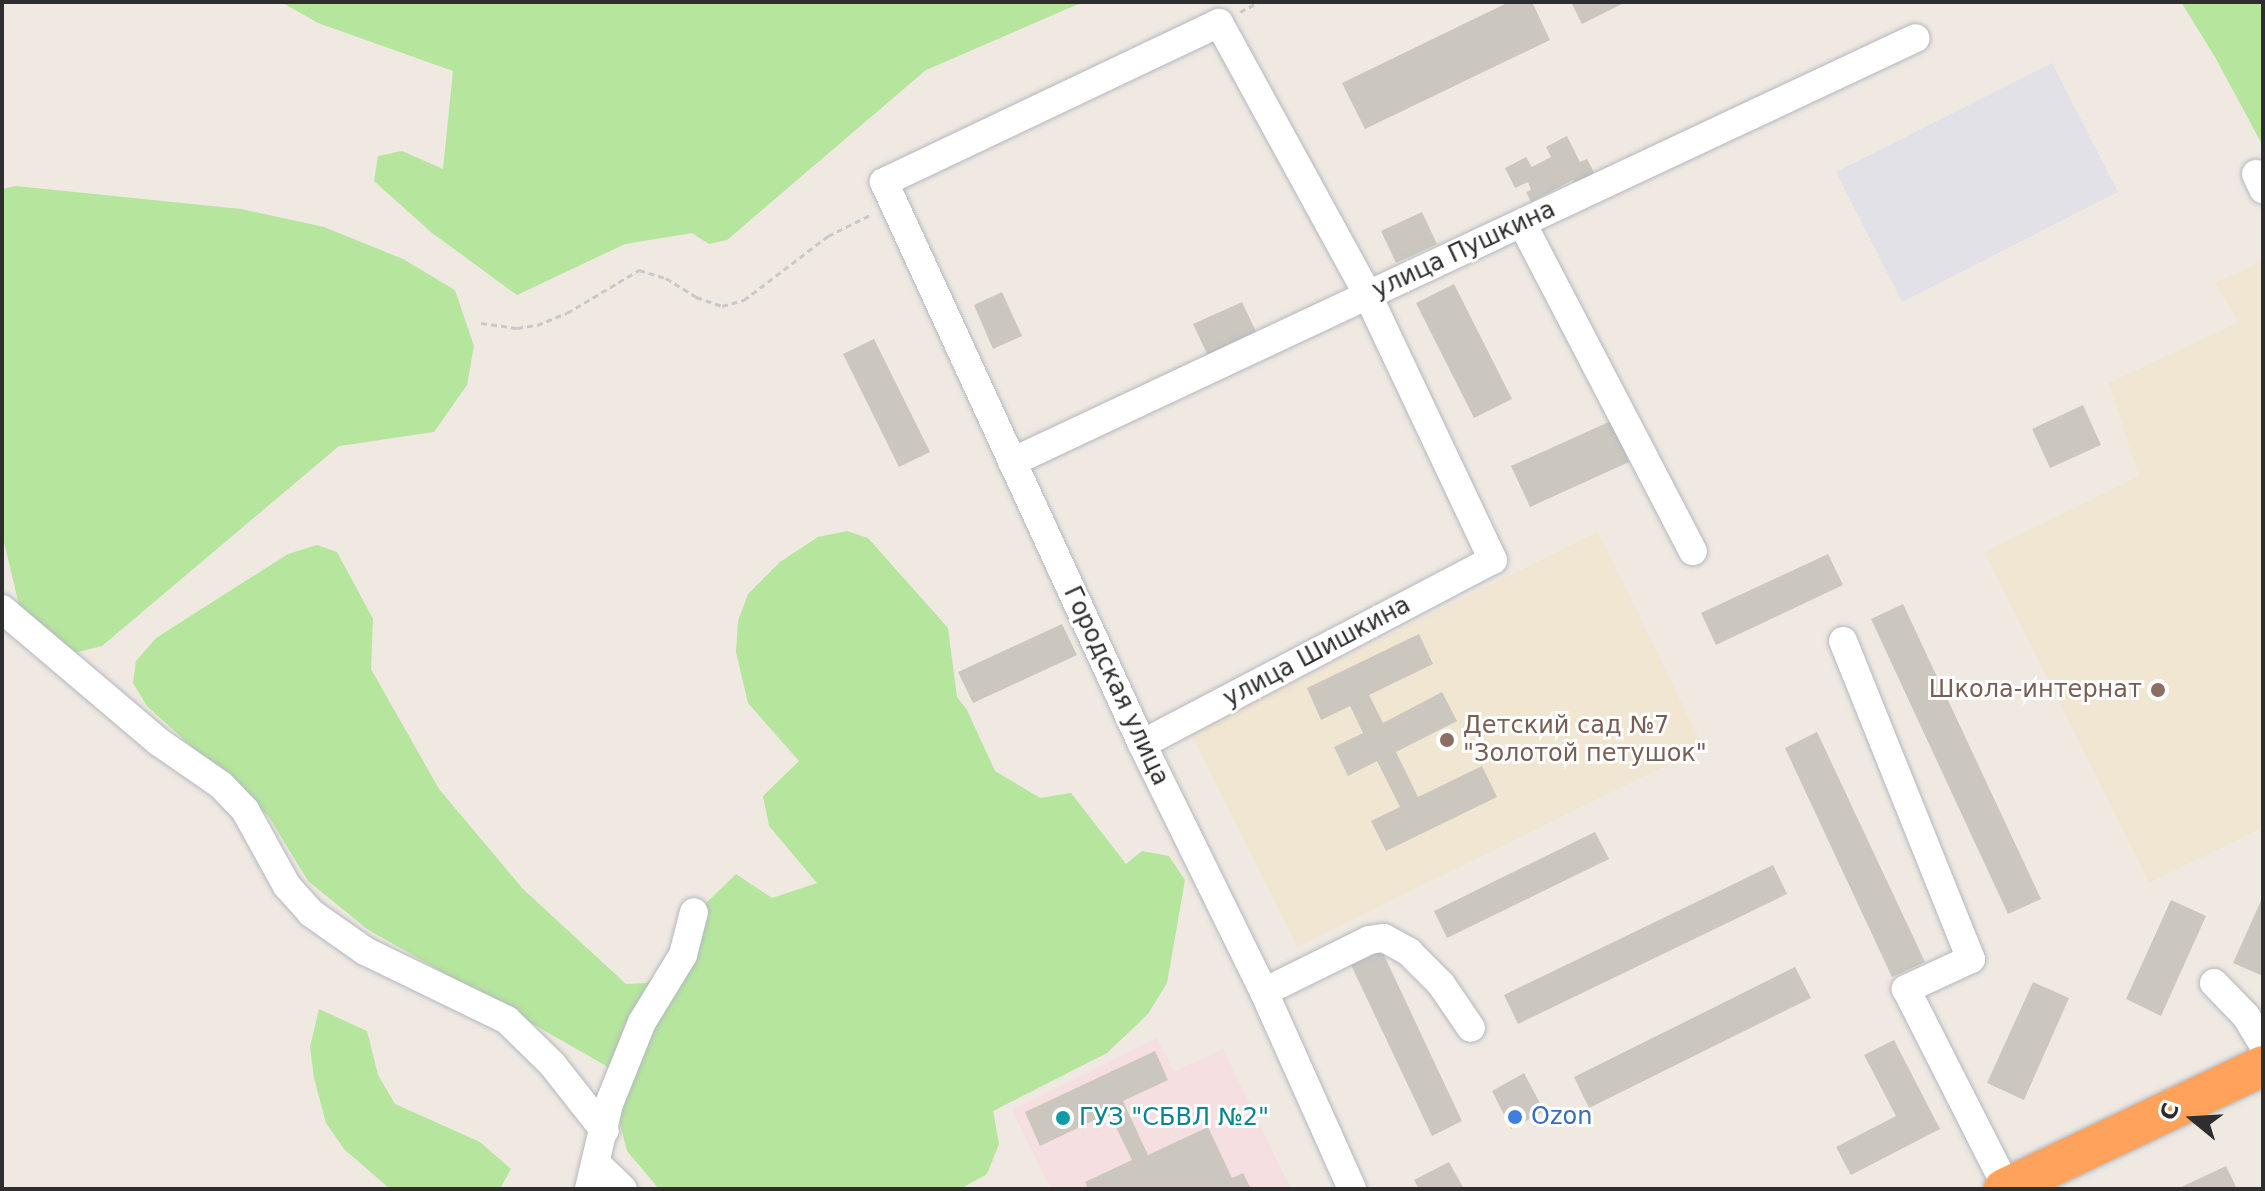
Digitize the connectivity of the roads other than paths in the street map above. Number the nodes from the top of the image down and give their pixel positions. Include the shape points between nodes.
1 (1916, 38) dead end
2 (1522, 223) junction
3 (1368, 295) junction
4 (1012, 462) junction
5 (1693, 551) dead end
6 (2, 609) edge
7 (1843, 641) dead end
8 (1142, 744) junction
9 (694, 912) dead end
10 (2214, 983) dead end
11 (1264, 992) junction
12 (1471, 1028) dead end
13 (2263, 1044) edge
14 (2263, 1066) edge
15 (605, 1131) junction
16 (593, 1176) edge
17 (2005, 1188) edge
18 (623, 1189) edge
19 (1352, 1189) edge

1 - 2 street, улица Пушкина
2 - 3 street, улица Пушкина
2 - 5 street
3 - 4 street, улица Пушкина
3 - 4 street, Городская улица via 1219,23 889,193
3 - 8 street, улица Шишкина via 1493,560
4 - 8 street, Городская улица
6 - 15 street via 159,742 221,785 245,810 287,886 311,913 365,951 507,1020 552,1064
7 - 17 street via 1971,959 1906,989
8 - 11 street, Городская улица
9 - 15 street via 683,955 642,1022 609,1104
10 - 13 street via 2246,1016
11 - 12 street via 1369,940 1384,938 1409,952 1441,984
11 - 19 street, Городская улица
14 - 17 highway
15 - 16 street
16 - 18 street

